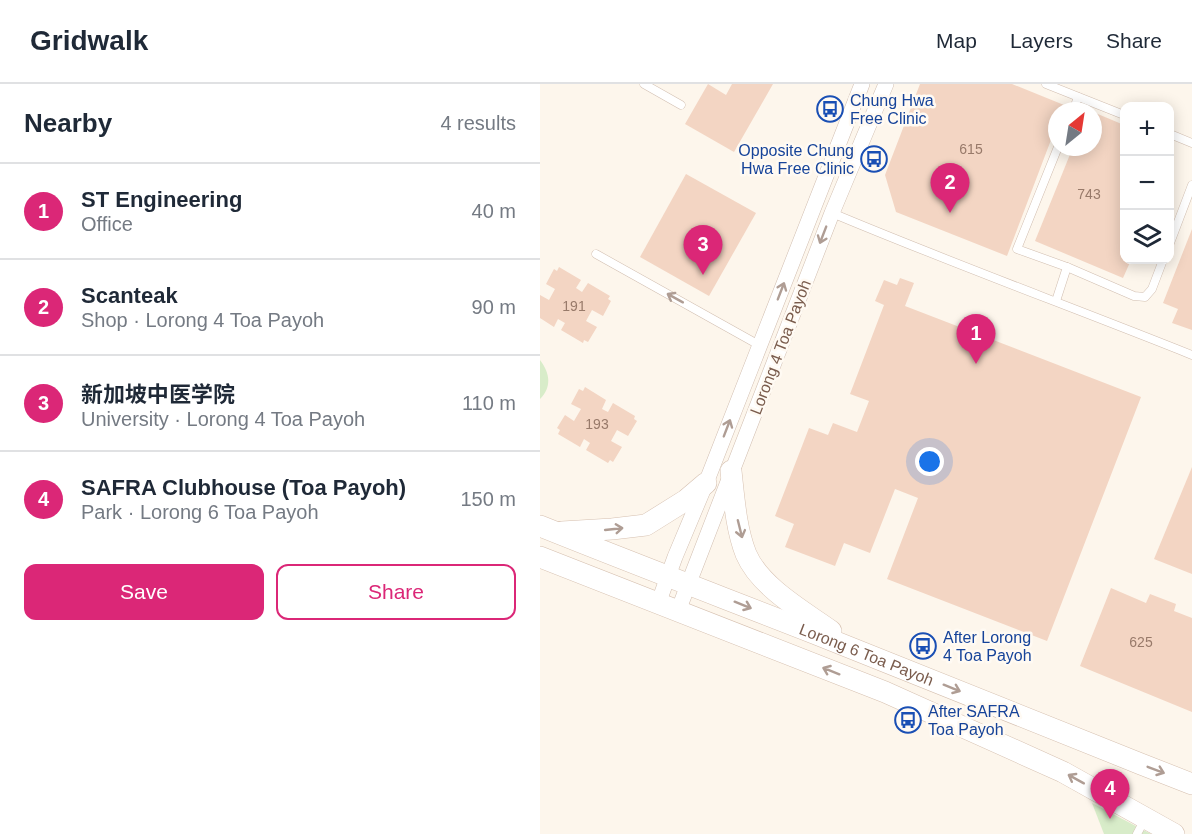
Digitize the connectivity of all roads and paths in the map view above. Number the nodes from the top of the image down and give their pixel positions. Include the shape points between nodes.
1 (644, 84) edge
2 (862, 84) edge
3 (886, 84) edge
4 (1046, 84) edge
5 (1078, 97) junction
6 (1076, 102) edge
7 (681, 105) dead end
8 (1120, 114) edge
9 (1174, 135) edge
10 (1191, 140) edge
11 (1054, 156) edge
12 (1192, 185) edge
13 (832, 213) junction
14 (1174, 232) edge
15 (596, 254) dead end
16 (1161, 264) edge
17 (1067, 267) junction
18 (1056, 301) junction
19 (759, 345) junction
20 (1192, 356) edge
21 (731, 471) junction
22 (706, 483) junction
23 (548, 529) edge
24 (540, 557) edge
25 (667, 577) junction
26 (689, 585) junction
27 (658, 604) junction
28 (678, 611) junction
29 (859, 651) junction
30 (1192, 784) edge
31 (1141, 826) edge
32 (1169, 833) edge

1 - 7 lane
19 -> 2 street, Lorong 4 Toa Payoh
3 - 13 street, Lorong 4 Toa Payoh
4 - 5 lane
5 - 6 lane
5 - 8 lane
9 - 10 lane
11 - 17 lane via 1017,249
12 - 14 lane
13 - 18 lane
13 -> 21 street, Lorong 4 Toa Payoh
19 -> 15 lane
16 - 17 lane via 1145,297 1134,296
17 - 18 lane
18 - 20 lane
22 -> 19 street, Lorong 4 Toa Payoh
21 - 26 street, Lorong 4 Toa Payoh
21 -> 29 main road via 746,554 758,574
23 -> 22 main road via 646,525 686,501
22 - 25 street, Lorong 4 Toa Payoh
23 - 25 main road, Lorong 6 Toa Payoh
24 - 27 main road, Lorong 6 Toa Payoh
25 - 26 main road, Lorong 6 Toa Payoh
25 - 27 street, Lorong 4 Toa Payoh
26 - 28 street, Lorong 4 Toa Payoh
26 -> 29 main road, Lorong 6 Toa Payoh
27 - 28 main road, Lorong 6 Toa Payoh
31 -> 28 main road, Lorong 6 Toa Payoh via 1063,772 885,693
29 -> 30 main road, Lorong 6 Toa Payoh
31 - 32 main road, Lorong 6 Toa Payoh

